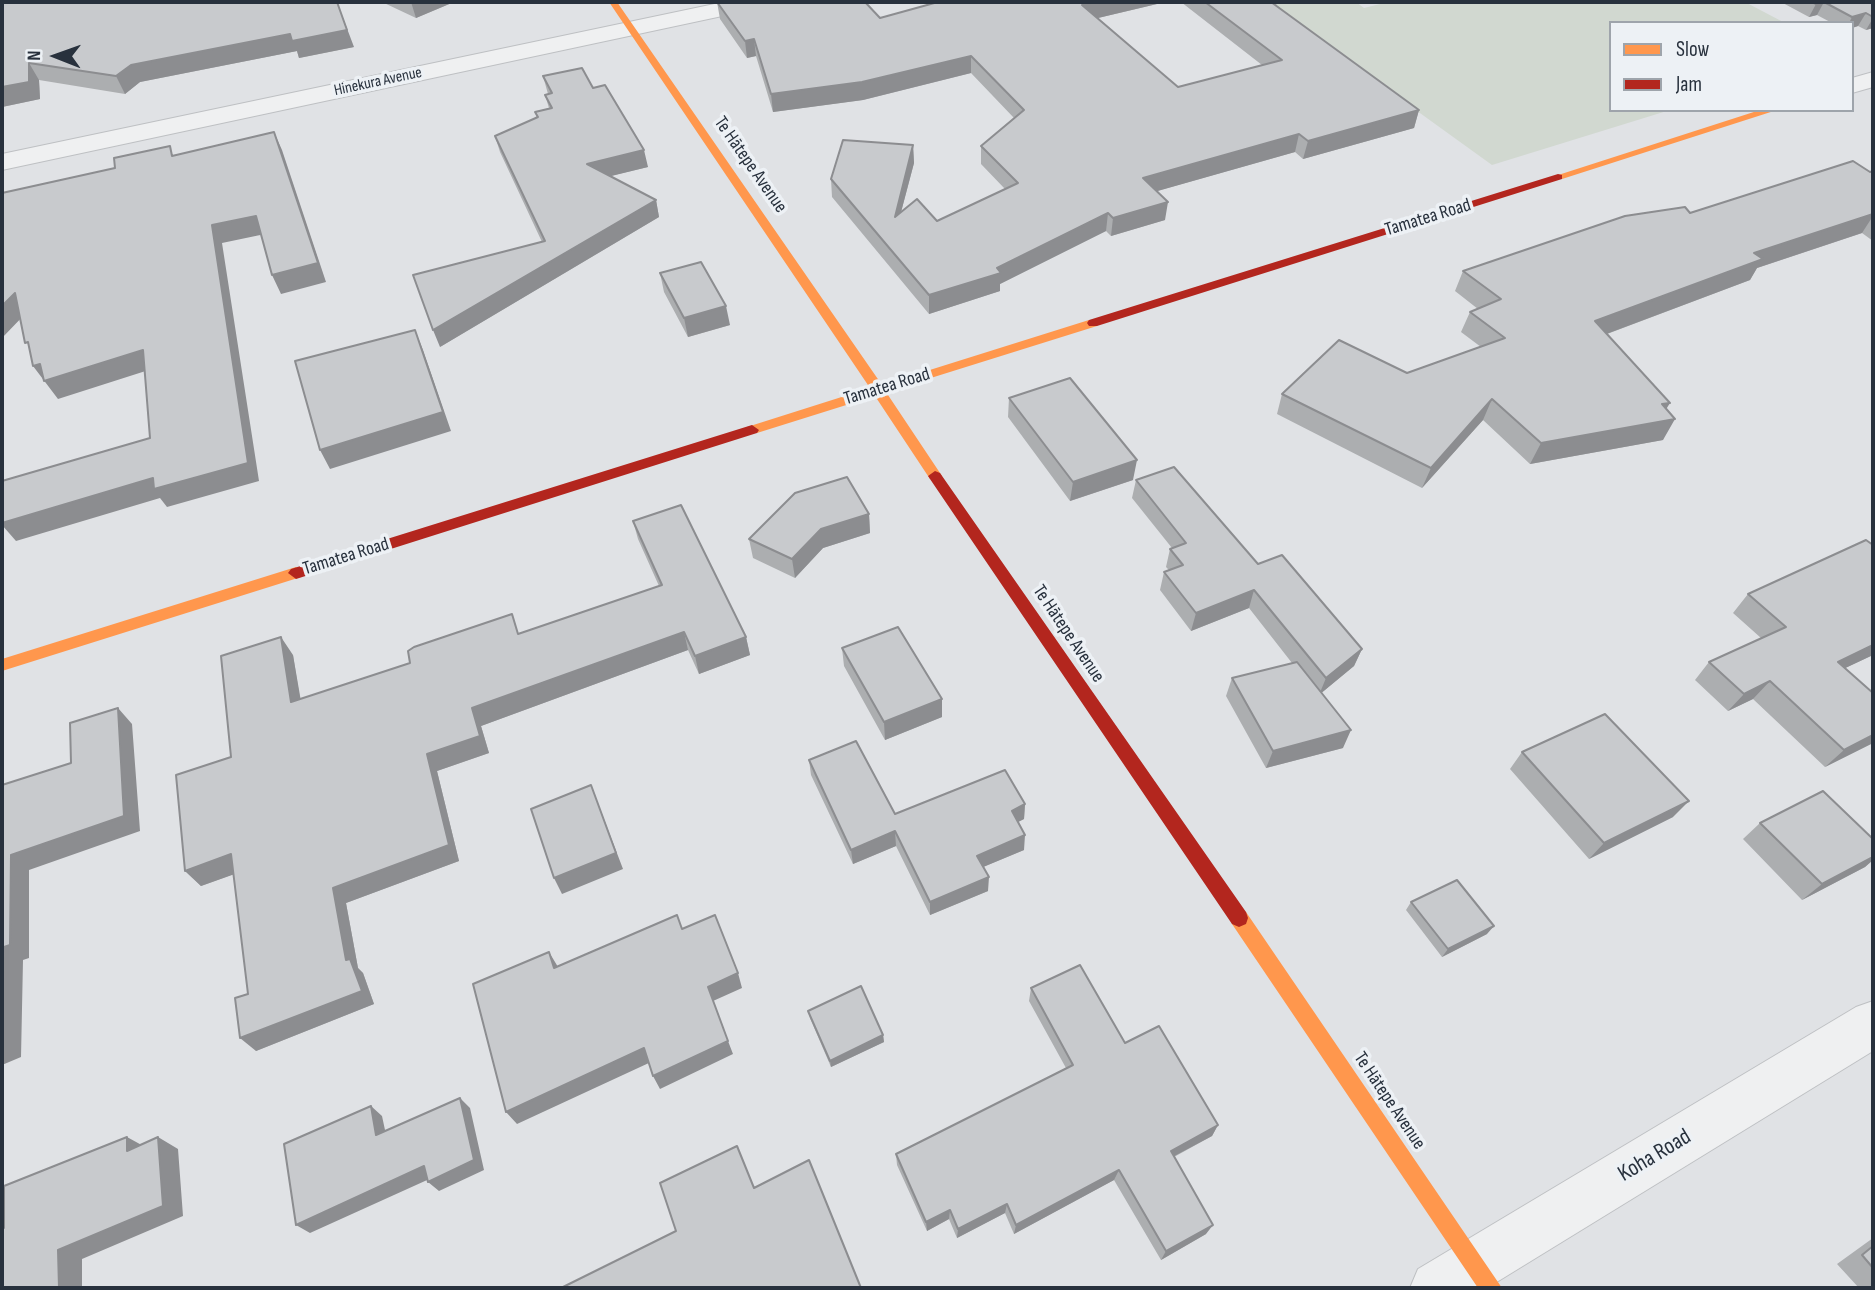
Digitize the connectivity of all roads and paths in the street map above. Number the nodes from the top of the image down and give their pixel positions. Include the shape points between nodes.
1 (613, 2) edge
2 (755, 2) edge
3 (631, 28) junction
4 (1873, 79) edge
5 (1854, 85) edge
6 (1766, 112) edge
7 (2, 162) edge
8 (879, 390) junction
9 (2, 665) edge
10 (1873, 1024) edge
11 (1468, 1280) edge

1 - 3 street, Te Hātepe Avenue
2 - 3 street, Hinekura Avenue
3 - 7 street, Hinekura Avenue
3 - 8 street, Te Hātepe Avenue
4 - 5 street
6 - 8 street, Tamatea Road
8 - 9 street, Tamatea Road
8 - 11 street, Te Hātepe Avenue
10 - 11 street, Koha Road

